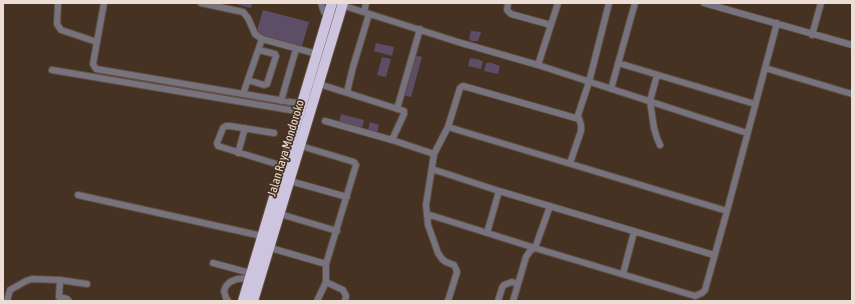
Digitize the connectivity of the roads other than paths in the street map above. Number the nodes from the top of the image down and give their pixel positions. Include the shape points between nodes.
1 (58, 3) edge
2 (104, 3) edge
3 (201, 3) edge
4 (321, 3) edge
5 (366, 3) edge
6 (508, 3) edge
7 (558, 3) edge
8 (610, 3) edge
9 (635, 3) edge
10 (704, 3) edge
11 (730, 3) edge
12 (820, 3) edge
13 (338, 4) edge
14 (729, 10) junction
15 (366, 13) junction
16 (333, 19) junction
17 (777, 23) junction
18 (551, 25) junction
19 (420, 30) junction
20 (812, 35) junction
21 (262, 39) junction
22 (97, 42) junction
23 (852, 45) edge
24 (296, 49) junction
25 (258, 50) junction
26 (317, 54) junction
27 (618, 63) junction
28 (538, 65) junction
29 (765, 68) junction
30 (52, 70) dead end
31 (658, 75) junction
32 (248, 80) junction
33 (588, 82) junction
34 (314, 83) junction
35 (611, 89) junction
36 (347, 92) junction
37 (243, 94) junction
38 (852, 94) edge
39 (280, 101) junction
40 (650, 101) junction
41 (755, 104) junction
42 (397, 109) junction
43 (304, 110) junction
44 (578, 119) junction
45 (325, 121) dead end
46 (448, 127) junction
47 (244, 128) junction
48 (274, 133) dead end
49 (747, 133) junction
50 (293, 136) junction
51 (395, 141) junction
52 (302, 142) junction
53 (660, 145) dead end
54 (238, 152) junction
55 (434, 154) junction
56 (570, 163) junction
57 (283, 166) junction
58 (432, 169) junction
59 (293, 170) junction
60 (290, 181) junction
61 (499, 191) junction
62 (78, 195) dead end
63 (347, 197) junction
64 (550, 206) junction
65 (727, 211) junction
66 (280, 214) junction
67 (427, 214) junction
68 (337, 231) junction
69 (634, 232) junction
70 (488, 233) junction
71 (261, 240) junction
72 (270, 248) junction
73 (535, 248) junction
74 (714, 255) junction
75 (213, 263) dead end
76 (326, 264) junction
77 (623, 274) junction
78 (254, 276) junction
79 (60, 280) junction
80 (326, 282) junction
81 (87, 284) dead end
82 (518, 284) junction
83 (3, 288) edge
84 (10, 290) junction
85 (7, 301) edge
86 (69, 301) edge
87 (228, 301) edge
88 (243, 301) edge
89 (253, 301) edge
90 (317, 301) edge
91 (345, 301) edge
92 (448, 301) edge
93 (498, 301) edge
94 (513, 301) edge

1 - 22 street via 57,24 61,30
2 - 22 street
3 - 21 street via 243,12 253,30
4 - 16 street via 324,12
5 - 15 street
6 - 18 street via 507,10 511,14
7 - 18 street
8 - 33 street
9 - 27 street
10 - 14 street
11 - 14 street
12 - 20 street
13 - 15 street
13 - 16 highway, Jalan Raya Mondoroko
14 - 17 street
15 - 19 street
15 - 36 street
16 - 26 highway, Jalan Raya Mondoroko
16 - 34 highway, Jalan Raya Mondoroko
17 - 20 street
17 - 29 street
18 - 28 street
19 - 28 street
19 - 42 street
20 - 23 street
21 - 24 street
21 - 25 street
22 - 37 street via 94,64 96,69
24 - 26 street
24 - 39 street
25 - 32 street
25 - 32 street via 276,56 267,84
26 - 34 highway, Jalan Raya Mondoroko
27 - 31 street
27 - 35 street
28 - 33 street
29 - 38 street
29 - 41 street
30 - 43 street
31 - 40 street
31 - 41 street
32 - 37 street
33 - 35 street
33 - 44 street
34 - 36 street
34 - 43 highway, Jalan Raya Mondoroko
35 - 40 street
36 - 42 street
37 - 39 street
39 - 43 street
40 - 49 street
40 - 53 street via 654,128
41 - 49 street
42 - 51 street via 404,111 404,114
43 - 50 highway, Jalan Raya Mondoroko
43 - 52 highway, Jalan Raya Mondoroko
44 - 46 street via 463,86 460,88
44 - 56 street via 581,131
45 - 51 street
46 - 55 street
46 - 56 street
47 - 48 street
47 - 54 street
47 - 54 street via 226,126 217,143 218,146
49 - 65 street
50 - 52 highway
50 - 57 highway, Jalan Raya Mondoroko
51 - 55 street
52 - 59 highway, Jalan Raya Mondoroko
52 - 63 street via 354,162 356,165
54 - 57 street
55 - 58 street
56 - 65 street
57 - 59 street
57 - 71 highway, Jalan Raya Mondoroko
58 - 61 street
58 - 67 street
59 - 60 highway, Jalan Raya Mondoroko
60 - 63 street
60 - 66 highway, Jalan Raya Mondoroko
61 - 64 street
61 - 70 street
62 - 71 street
63 - 68 street
64 - 69 street
64 - 73 street
65 - 74 street
66 - 68 street
66 - 72 highway, Jalan Raya Mondoroko
67 - 70 street
67 - 92 street via 428,225 438,253 456,269
68 - 76 street
69 - 74 street
69 - 77 street
70 - 73 street
71 - 72 street
71 - 78 highway, Jalan Raya Mondoroko
72 - 76 street
72 - 78 highway, Jalan Raya Mondoroko
73 - 77 street
73 - 82 street via 526,257
74 - 77 street via 705,290 695,296
75 - 78 street
76 - 80 street
78 - 87 street via 237,278 230,282 224,291
78 - 88 highway, Jalan Raya Mondoroko
78 - 89 highway, Jalan Raya Mondoroko
79 - 81 street
79 - 84 street via 32,279
79 - 86 street via 59,297
80 - 90 street
80 - 91 street via 343,290
82 - 93 street via 512,282 504,285
82 - 94 street
83 - 84 street
84 - 85 street

